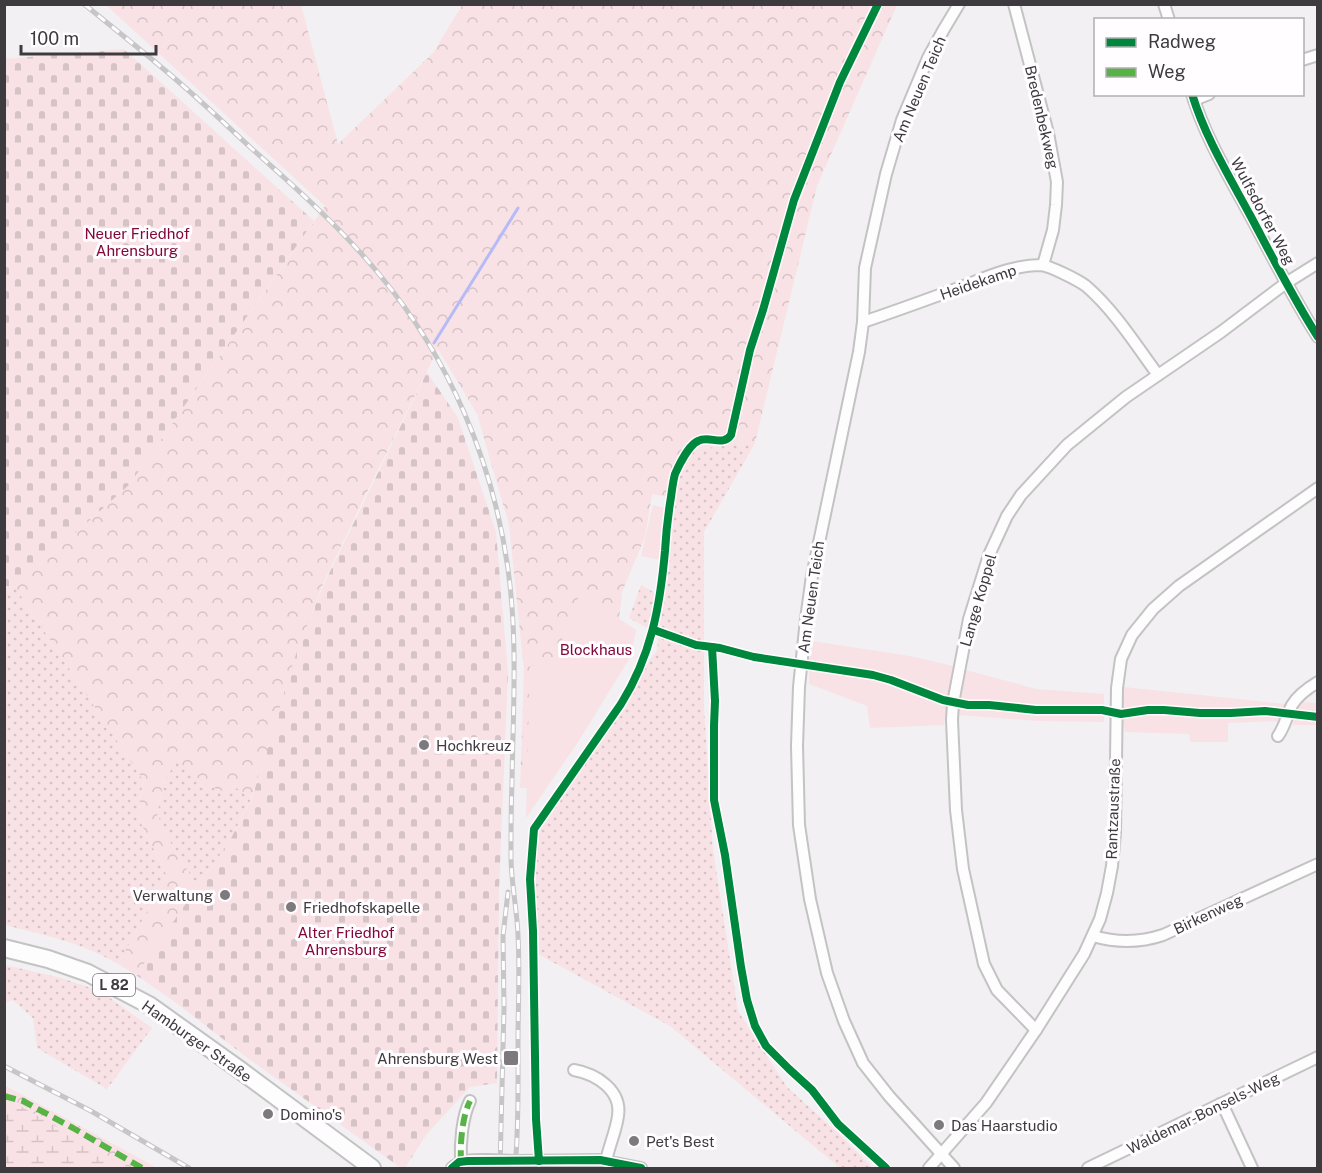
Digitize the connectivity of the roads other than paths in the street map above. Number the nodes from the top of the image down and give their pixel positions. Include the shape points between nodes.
1 (959, 4) edge
2 (1014, 4) edge
3 (1193, 97) edge
4 (1317, 263) edge
5 (1043, 265) junction
6 (1286, 283) junction
7 (863, 322) junction
8 (1317, 337) edge
9 (1158, 375) junction
10 (1317, 488) edge
11 (1317, 682) edge
12 (1278, 736) dead end
13 (1317, 864) edge
14 (1093, 936) junction
15 (4, 948) edge
16 (1036, 1030) junction
17 (1317, 1058) edge
18 (574, 1070) dead end
19 (470, 1101) dead end
20 (1220, 1104) junction
21 (943, 1154) junction
22 (606, 1161) junction
23 (457, 1165) edge
24 (372, 1168) edge
25 (641, 1168) edge
26 (929, 1168) edge
27 (954, 1168) edge
28 (1088, 1168) edge
29 (1252, 1168) edge

1 - 7 street, Am Neuen Teich via 928,58 886,174 865,268
2 - 5 street, Bredenbekweg via 1057,182 1053,230
3 - 6 street, Wulfsdorfer Weg via 1212,145
4 - 6 street, Lange Koppel
5 - 7 street, Heidekamp via 996,274
5 - 9 street via 1084,284
6 - 8 street, Wulfsdorfer Weg
6 - 9 street, Lange Koppel
7 - 21 street, Am Neuen Teich via 807,609 799,687 799,825 827,974 844,1021 863,1063
9 - 16 street, Lange Koppel via 1067,445 1021,495 989,555 969,619 952,720 963,869 984,964 997,990
10 - 14 street, Rantzaustraße via 1179,586 1132,635 1121,659 1117,688 1112,866
11 - 12 street via 1293,703
13 - 14 street, Birkenweg via 1148,940
14 - 16 street, Rantzaustraße
15 - 24 main road, Hamburger Straße / L 82 via 88,973 148,1005
16 - 21 street, Rantzaustraße via 986,1103
17 - 20 street, Waldemar-Bonsels-Weg
18 - 22 street via 606,1084 615,1098 618,1116
19 - 23 street
20 - 28 street, Waldemar-Bonsels-Weg
20 - 29 street
21 - 26 street, Rantzaustraße
21 - 27 street, Am Neuen Teich
22 - 23 street, bridge via 488,1160
22 - 25 street

